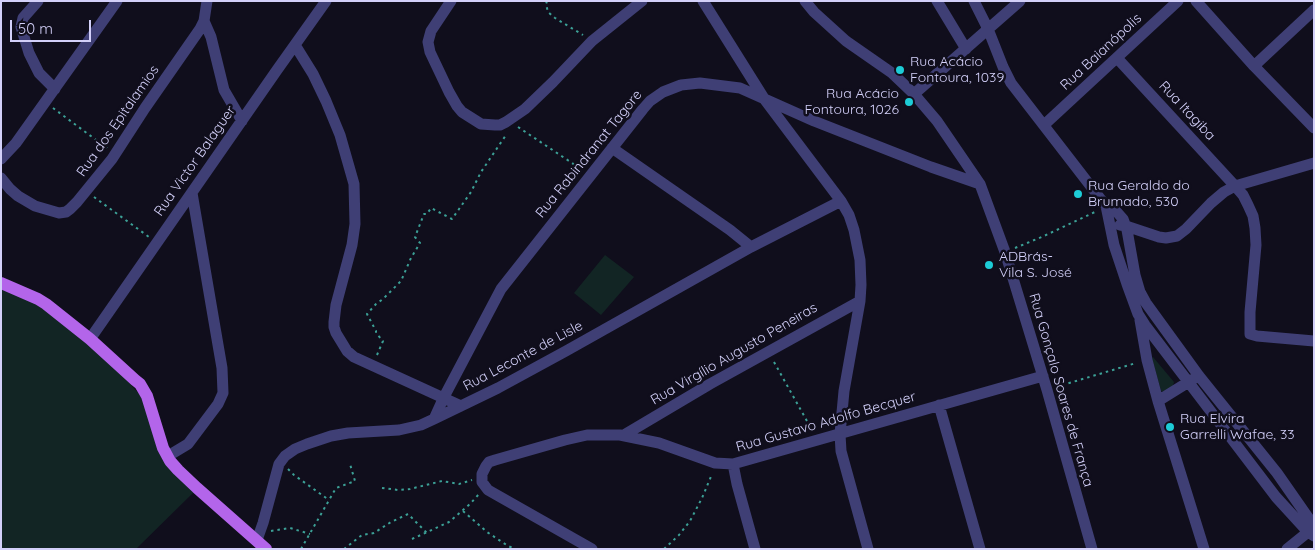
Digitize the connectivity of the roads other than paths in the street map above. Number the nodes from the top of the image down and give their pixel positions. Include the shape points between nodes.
1 (38, 1) edge
2 (117, 1) edge
3 (207, 1) edge
4 (326, 1) edge
5 (451, 1) edge
6 (642, 1) edge
7 (703, 1) edge
8 (805, 1) edge
9 (937, 1) edge
10 (974, 1) edge
11 (1020, 1) edge
12 (1178, 1) edge
13 (1196, 1) edge
14 (1314, 10) edge
15 (204, 22) junction
16 (988, 30) junction
17 (295, 45) junction
18 (966, 49) junction
19 (1117, 58) junction
20 (1254, 66) junction
21 (54, 89) junction
22 (914, 94) junction
23 (765, 100) junction
24 (242, 121) junction
25 (1044, 125) junction
26 (1314, 128) edge
27 (612, 148) junction
28 (1, 159) edge
29 (1314, 163) edge
30 (1, 178) edge
31 (980, 184) junction
32 (1235, 186) junction
33 (192, 193) junction
34 (841, 201) junction
35 (1106, 206) junction
36 (1109, 224) junction
37 (1126, 226) junction
38 (751, 247) junction
39 (1, 283) edge
40 (860, 301) junction
41 (1146, 303) junction
42 (1138, 314) junction
43 (90, 340) junction
44 (1314, 341) edge
45 (1043, 376) junction
46 (1200, 376) junction
47 (1189, 382) junction
48 (444, 397) junction
49 (1158, 401) junction
50 (939, 405) junction
51 (461, 406) junction
52 (434, 419) junction
53 (840, 434) junction
54 (624, 435) junction
55 (168, 456) junction
56 (733, 464) junction
57 (1312, 530) edge
58 (261, 545) edge
59 (592, 549) edge
60 (755, 549) edge
61 (868, 549) edge
62 (980, 549) edge
63 (1092, 549) edge
64 (1204, 549) edge
65 (1286, 549) edge

1 - 21 street via 23,18 21,26 39,73
2 - 21 street
3 - 15 street, Rua dos Epitalamios
4 - 17 street, Rua Victor Balaguer
5 - 6 street via 433,26 429,36 430,52 442,80 462,112 481,124 495,126 535,101 592,41
7 - 23 street
8 - 22 street, Rua Gonçalo Soares de França via 841,37 892,73
9 - 18 street
10 - 16 street
11 - 16 street
12 - 19 street, Rua Baianópolis
13 - 20 street
14 - 20 street
15 - 24 street via 224,90
15 - 30 street, Rua dos Epitalamios via 116,154 70,209 62,213 35,206 18,196
16 - 18 street
16 - 25 street via 1011,83
17 - 24 street, Rua Victor Balaguer
17 - 48 street via 326,101 354,184 355,224 334,327 340,342 354,357
18 - 22 street
19 - 25 street, Rua Baianópolis
19 - 32 street, Rua Itagiba
20 - 26 street
21 - 28 street
22 - 31 street, Rua Gonçalo Soares de França
23 - 27 street, Rua Rabindranat Tagore via 731,86 681,85 650,101
23 - 31 street, Rua Rabindranat Tagore via 814,122
23 - 34 street
24 - 33 street, Rua Victor Balaguer
25 - 35 street
27 - 38 street
27 - 48 street, Rua Rabindranat Tagore via 501,288
29 - 32 street
31 - 45 street, Rua Gonçalo Soares de França via 1005,252
32 - 37 street via 1211,203 1177,236 1159,238
32 - 44 street, Rua Itagiba via 1253,216 1256,233 1250,334
33 - 43 street, Rua Victor Balaguer
33 - 55 street via 218,339 223,393 188,444
34 - 38 street, Rua Leconte de Lisle
34 - 40 street via 854,230 861,275
35 - 36 street
35 - 37 street via 1124,219
36 - 37 street
36 - 42 street
37 - 41 street via 1135,275
38 - 51 street, Rua Leconte de Lisle via 575,347
39 - 43 main road via 46,304
40 - 53 street
40 - 54 street, Rua Virgílio Augusto Peneiras
41 - 42 street
41 - 46 street
42 - 47 street
42 - 49 street
43 - 55 main road via 140,384
45 - 50 street, Rua Gustavo Adolfo Becquer
45 - 63 street, Rua Gonçalo Soares de França
46 - 47 street
46 - 57 street via 1278,473
47 - 49 street
47 - 57 street via 1276,497
48 - 51 street
48 - 52 street, Rua Rabindranat Tagore
49 - 64 street
50 - 53 street, Rua Gustavo Adolfo Becquer
50 - 62 street
51 - 52 street, Rua Leconte de Lisle
52 - 58 street, Rua Leconte de Lisle via 399,430 331,436 285,456 280,464
53 - 56 street, Rua Gustavo Adolfo Becquer
53 - 61 street via 841,451
54 - 56 street, Rua Gustavo Adolfo Becquer via 715,463
54 - 59 street, Rua Gustavo Adolfo Becquer via 587,435 543,446 490,462 482,474 483,482
55 - 58 main road via 196,488
56 - 60 street
57 - 65 street

